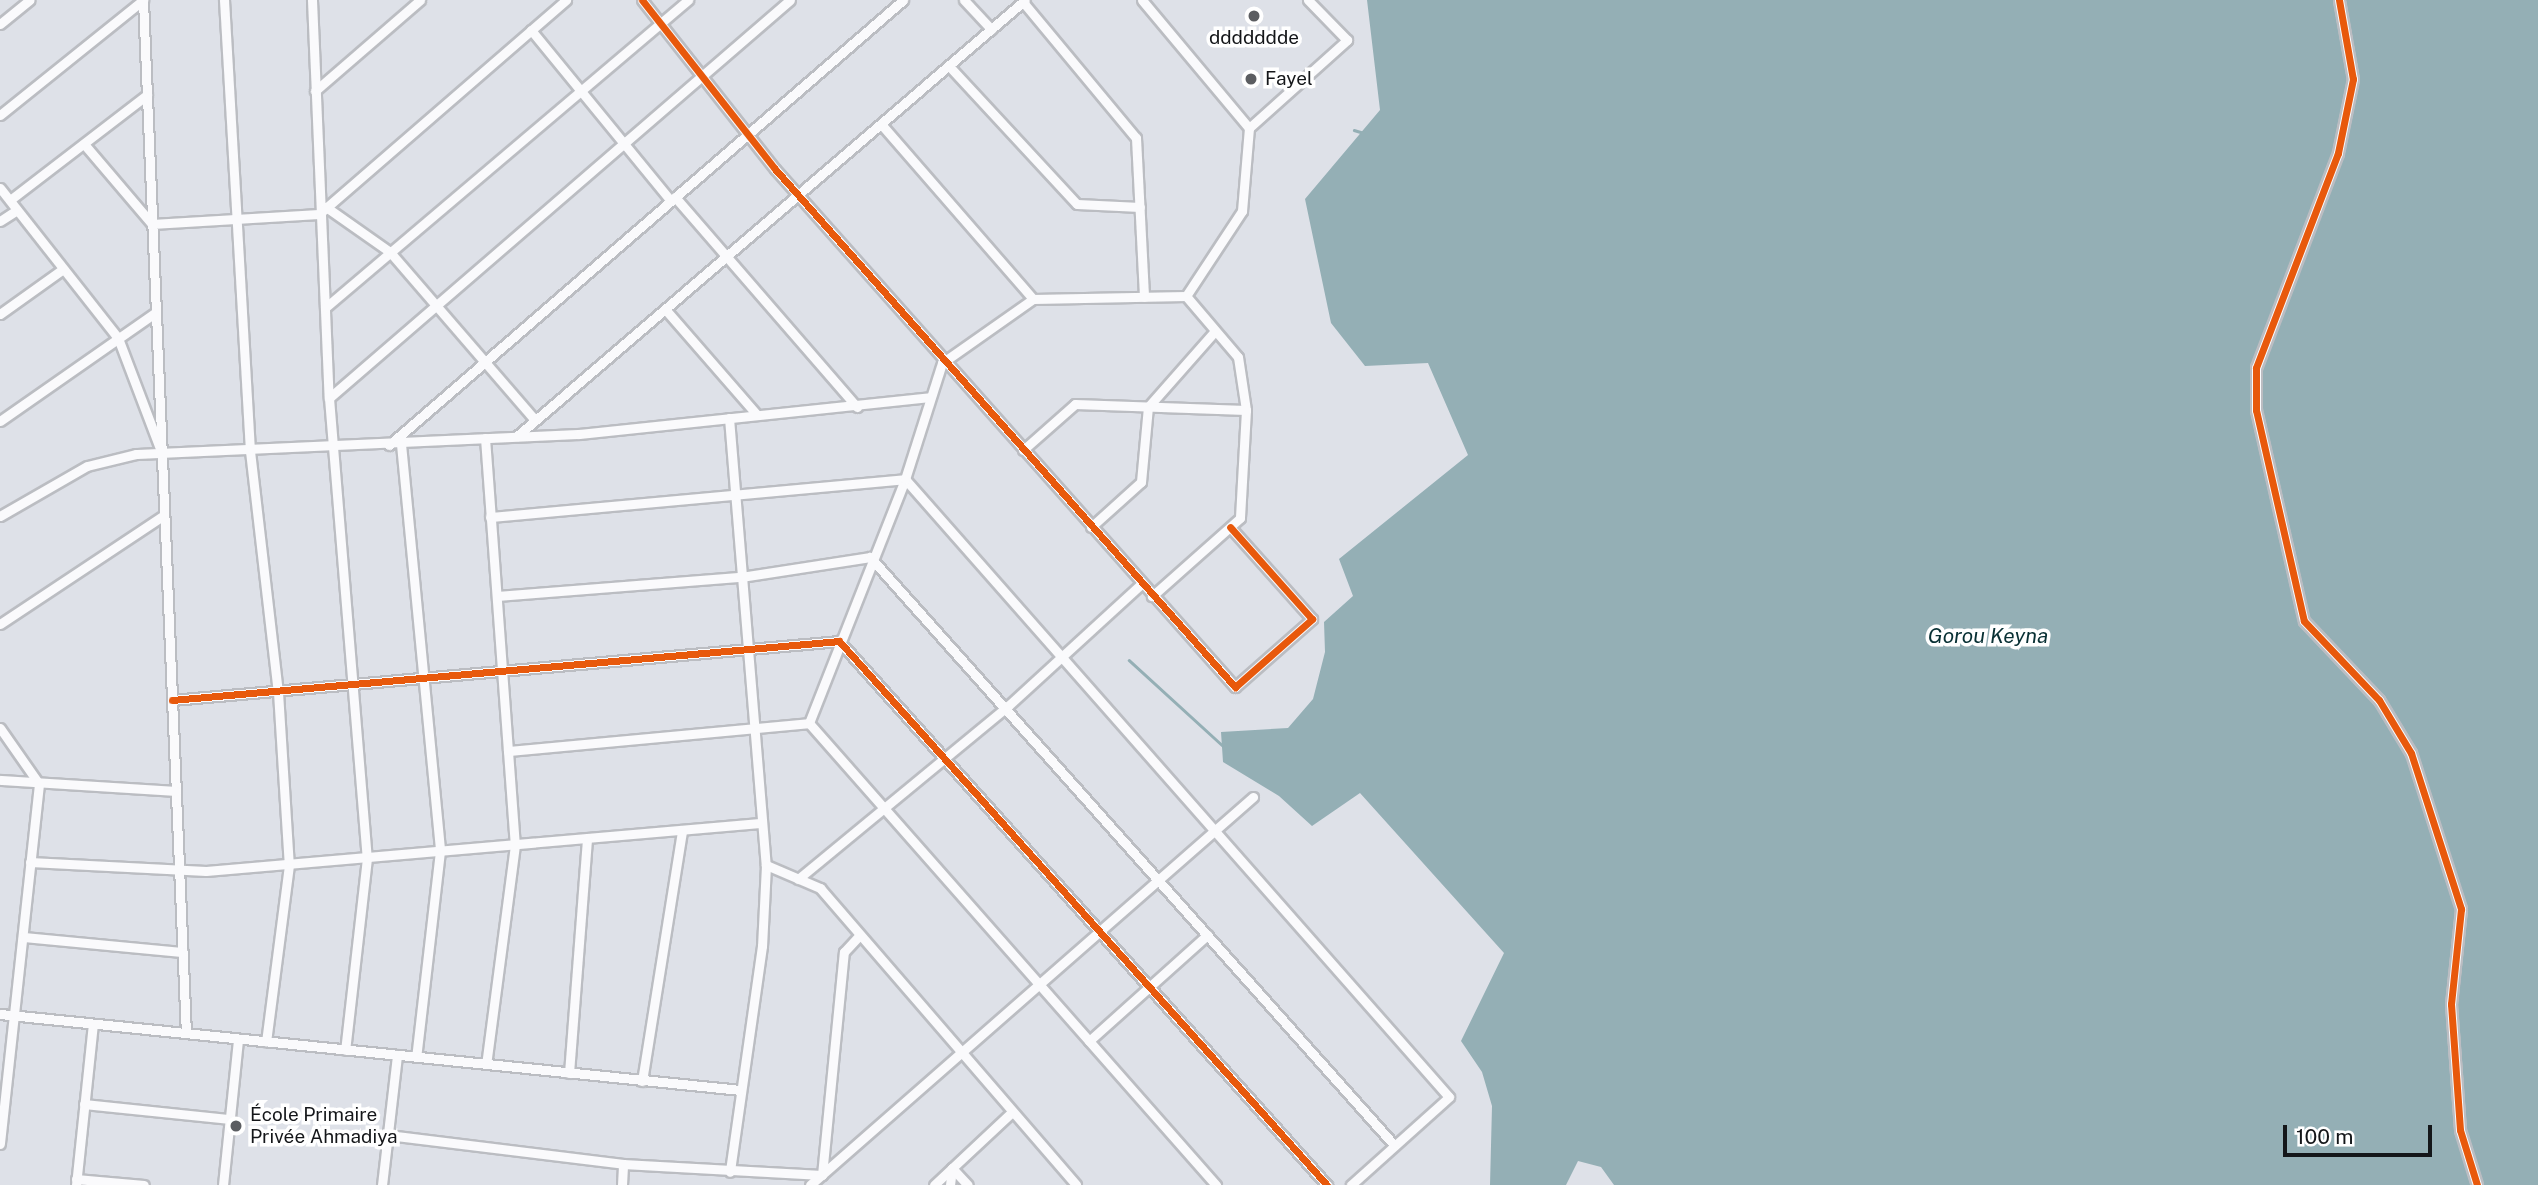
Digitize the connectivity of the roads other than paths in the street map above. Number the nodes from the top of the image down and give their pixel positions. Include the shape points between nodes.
1 (30, 0) edge
2 (143, 0) edge
3 (224, 0) edge
4 (312, 0) edge
5 (420, 0) edge
6 (566, 0) edge
7 (642, 0) edge
8 (688, 0) edge
9 (790, 0) edge
10 (903, 0) edge
11 (964, 0) edge
12 (1142, 0) edge
13 (1308, 0) edge
14 (2339, 0) edge
15 (1024, 1) edge
16 (661, 23) junction
17 (0, 24) edge
18 (991, 29) junction
19 (531, 30) junction
20 (949, 66) junction
21 (702, 76) junction
22 (315, 91) junction
23 (580, 91) junction
24 (147, 95) junction
25 (0, 115) edge
26 (881, 124) junction
27 (1249, 128) junction
28 (748, 135) junction
29 (83, 144) junction
30 (624, 144) junction
31 (0, 188) edge
32 (798, 195) junction
33 (673, 199) junction
34 (10, 200) junction
35 (1140, 207) junction
36 (17, 210) junction
37 (323, 211) junction
38 (0, 221) edge
39 (233, 221) junction
40 (152, 224) junction
41 (390, 252) junction
42 (726, 257) junction
43 (63, 269) junction
44 (1186, 296) junction
45 (1144, 297) junction
46 (1033, 299) junction
47 (436, 306) junction
48 (326, 307) junction
49 (665, 309) junction
50 (156, 312) junction
51 (0, 314) edge
52 (1215, 331) junction
53 (118, 338) junction
54 (485, 362) junction
55 (942, 363) junction
56 (930, 397) junction
57 (329, 398) junction
58 (857, 407) junction
59 (1148, 407) junction
60 (1246, 410) junction
61 (757, 415) junction
62 (729, 418) junction
63 (535, 420) junction
64 (0, 421) edge
65 (517, 436) junction
66 (485, 438) junction
67 (401, 444) junction
68 (332, 445) junction
69 (389, 445) junction
70 (1023, 450) junction
71 (250, 451) junction
72 (162, 454) junction
73 (905, 479) junction
74 (734, 493) junction
75 (164, 515) junction
76 (0, 516) edge
77 (490, 517) junction
78 (1091, 527) junction
79 (1230, 527) junction
80 (870, 557) junction
81 (741, 577) junction
82 (1141, 583) junction
83 (496, 596) junction
84 (1152, 596) junction
85 (0, 624) edge
86 (839, 641) junction
87 (747, 653) junction
88 (1064, 654) junction
89 (502, 674) junction
90 (426, 681) junction
91 (352, 687) junction
92 (278, 692) junction
93 (172, 701) junction
94 (1008, 706) junction
95 (809, 723) junction
96 (0, 728) edge
97 (753, 729) junction
98 (508, 751) junction
99 (946, 756) junction
100 (0, 780) edge
101 (39, 784) junction
102 (176, 791) junction
103 (1253, 797) dead end
104 (885, 809) junction
105 (760, 823) junction
106 (682, 830) junction
107 (1216, 830) junction
108 (587, 838) junction
109 (515, 845) junction
110 (440, 851) junction
111 (367, 858) junction
112 (30, 862) junction
113 (289, 864) junction
114 (766, 865) junction
115 (179, 872) junction
116 (798, 879) junction
117 (1160, 880) junction
118 (1102, 932) junction
119 (860, 935) junction
120 (1208, 935) junction
121 (23, 937) junction
122 (183, 952) junction
123 (1041, 986) junction
124 (1150, 986) junction
125 (0, 1014) edge
126 (15, 1016) junction
127 (93, 1024) junction
128 (186, 1033) junction
129 (239, 1039) junction
130 (1089, 1041) junction
131 (267, 1042) junction
132 (345, 1050) junction
133 (961, 1053) junction
134 (397, 1055) junction
135 (416, 1057) junction
136 (486, 1064) junction
137 (569, 1073) junction
138 (642, 1081) junction
139 (740, 1090) junction
140 (84, 1104) junction
141 (1012, 1112) junction
142 (230, 1119) junction
143 (388, 1135) junction
144 (0, 1144) edge
145 (1394, 1145) junction
146 (622, 1164) junction
147 (952, 1168) junction
148 (730, 1172) junction
149 (822, 1175) junction
150 (76, 1182) edge
151 (144, 1185) edge
152 (223, 1185) edge
153 (383, 1185) edge
154 (622, 1185) edge
155 (810, 1185) edge
156 (933, 1185) edge
157 (950, 1185) edge
158 (968, 1185) edge
159 (1076, 1185) edge
160 (1216, 1185) edge
161 (1327, 1185) edge
162 (1351, 1185) edge
163 (2477, 1185) edge

1 - 17 street
2 - 24 street
2 - 25 street
3 - 39 street
4 - 22 street
5 - 22 street
6 - 19 street
7 - 16 street
8 - 16 street
9 - 21 street
10 - 28 street
11 - 18 street
12 - 27 street
13 - 27 street via 1347,40
14 - 163 street via 2353,79 2338,153 2256,368 2256,410 2304,621 2379,700 2411,753 2461,909 2451,1004 2460,1130
15 - 18 street
15 - 35 street via 1136,138
16 - 21 street
16 - 23 street
18 - 20 street
19 - 23 street
19 - 37 street
20 - 26 street
20 - 35 street via 1077,204
21 - 28 street
21 - 30 street
22 - 37 street
23 - 30 street
23 - 41 street
24 - 29 street
24 - 40 street
26 - 32 street
26 - 46 street
27 - 44 street via 1242,211
28 - 32 street
28 - 33 street
29 - 34 street
29 - 40 street
30 - 33 street
30 - 47 street
31 - 34 street
32 - 42 street
32 - 55 street
33 - 42 street
33 - 54 street
34 - 36 street
35 - 45 street
36 - 38 street
36 - 43 street
37 - 39 street
37 - 41 street
37 - 48 street
39 - 40 street
39 - 71 street
40 - 50 street
41 - 47 street
41 - 48 street
42 - 49 street
42 - 58 street
43 - 51 street
43 - 53 street
44 - 45 street
44 - 52 street
45 - 46 street
46 - 55 street
47 - 54 street
47 - 57 street
48 - 57 street
49 - 61 street
49 - 63 street
50 - 53 street
50 - 72 street
52 - 59 street
52 - 60 street via 1238,357
53 - 64 street
53 - 72 street
54 - 63 street
54 - 69 street
55 - 56 street
55 - 70 street
56 - 58 street
56 - 73 street
57 - 68 street
58 - 61 street
59 - 60 street
59 - 70 street via 1075,404
59 - 78 street via 1141,482
60 - 79 street via 1240,518
61 - 62 street
62 - 65 street
62 - 74 street
63 - 65 street
65 - 66 street
66 - 67 street
66 - 77 street
67 - 69 street
67 - 90 street
68 - 69 street
68 - 71 street
68 - 91 street
70 - 78 street
71 - 72 street
71 - 92 street
72 - 75 street
72 - 76 street via 87,466
73 - 74 street
73 - 80 street
73 - 88 street
74 - 77 street
74 - 81 street
75 - 85 street
75 - 93 street
77 - 83 street
78 - 82 street
79 - 84 street
79 - 84 street via 1312,619 1235,687
80 - 81 street
80 - 86 street
80 - 94 street
81 - 83 street
81 - 87 street
82 - 84 street
82 - 88 street
83 - 89 street
86 - 87 street
86 - 95 street
86 - 99 street
87 - 89 street
87 - 97 street
88 - 94 street
88 - 107 street
89 - 90 street
89 - 98 street
90 - 91 street
90 - 110 street
91 - 92 street
91 - 111 street
92 - 93 street
92 - 113 street
93 - 102 street
94 - 99 street
94 - 117 street
95 - 97 street
95 - 104 street
96 - 101 street
97 - 98 street
97 - 105 street
98 - 109 street
99 - 104 street
99 - 118 street
100 - 101 street
101 - 102 street
101 - 112 street
102 - 115 street
103 - 107 street
104 - 116 street
104 - 123 street
105 - 106 street
105 - 114 street
106 - 108 street
106 - 138 street
107 - 117 street
107 - 145 street via 1449,1097
108 - 109 street
108 - 137 street
109 - 110 street
109 - 136 street
110 - 111 street
110 - 135 street
111 - 113 street
111 - 132 street
112 - 115 street
112 - 121 street
113 - 115 street
113 - 131 street
114 - 116 street
114 - 139 street via 762,946
115 - 122 street
116 - 119 street via 820,888
117 - 118 street
117 - 120 street
118 - 123 street
118 - 124 street
119 - 133 street
119 - 149 street via 844,952
120 - 124 street
120 - 145 street
121 - 122 street
121 - 126 street
122 - 128 street
123 - 130 street
123 - 133 street
124 - 130 street
124 - 161 street
125 - 126 street
126 - 127 street
126 - 144 street
127 - 128 street
127 - 140 street
128 - 129 street
129 - 131 street
129 - 142 street
130 - 160 street
131 - 132 street
132 - 134 street
133 - 141 street
133 - 149 street
134 - 135 street
134 - 143 street
135 - 136 street
136 - 137 street
137 - 138 street
138 - 139 street
139 - 148 street
140 - 142 street
140 - 150 street
141 - 147 street
141 - 159 street
142 - 152 street
143 - 146 street
143 - 153 street
145 - 162 street
146 - 148 street
146 - 154 street
147 - 156 street
147 - 157 street
147 - 158 street
148 - 149 street
149 - 155 street
150 - 151 street

